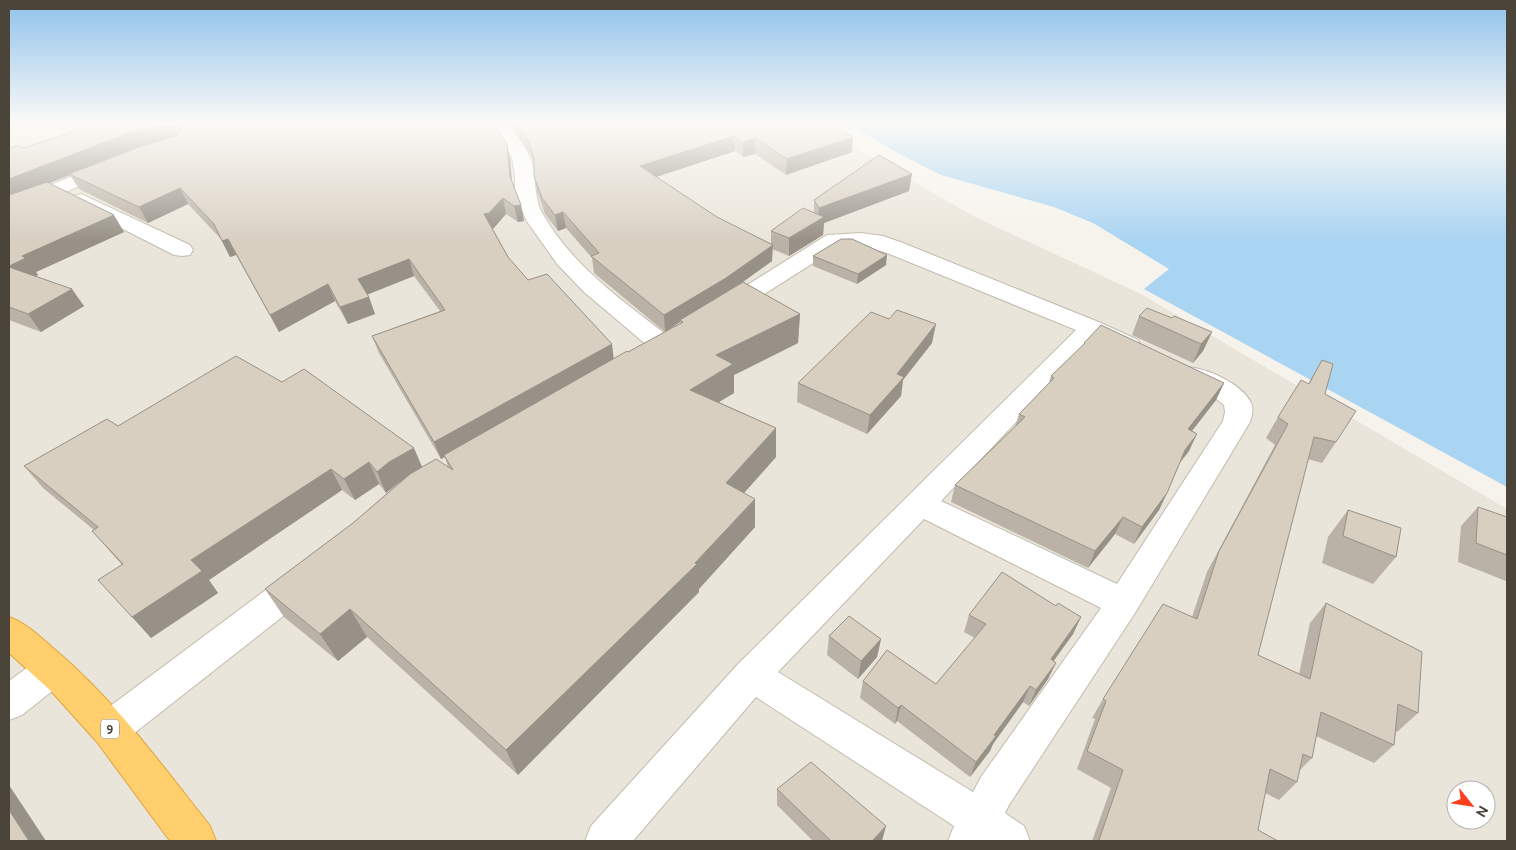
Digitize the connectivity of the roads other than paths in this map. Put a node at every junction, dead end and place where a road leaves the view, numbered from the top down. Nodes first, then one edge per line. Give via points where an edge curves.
1 (125, 162) edge
2 (522, 162) edge
3 (58, 189) junction
4 (9, 208) edge
5 (182, 250) dead end
6 (707, 320) edge
7 (1092, 328) junction
8 (639, 360) edge
9 (920, 504) junction
10 (324, 565) edge
11 (1123, 603) junction
12 (9, 632) edge
13 (52, 670) junction
14 (752, 675) junction
15 (9, 703) edge
16 (110, 729) junction
17 (986, 834) edge
18 (195, 841) edge
19 (606, 841) edge

1 - 3 street
2 - 8 street via 525,192 533,216 565,259 592,287 673,340
3 - 4 street
3 - 5 street
6 - 7 street via 835,240 845,238 874,241 895,248
7 - 9 street
7 - 11 street via 1222,389 1236,400 1240,409 1236,422
9 - 11 street
9 - 14 street
10 - 16 street
11 - 17 street via 995,791
12 - 13 highway, 9
13 - 15 street
13 - 16 highway, 9
14 - 17 street
14 - 19 street
16 - 18 highway, 9

